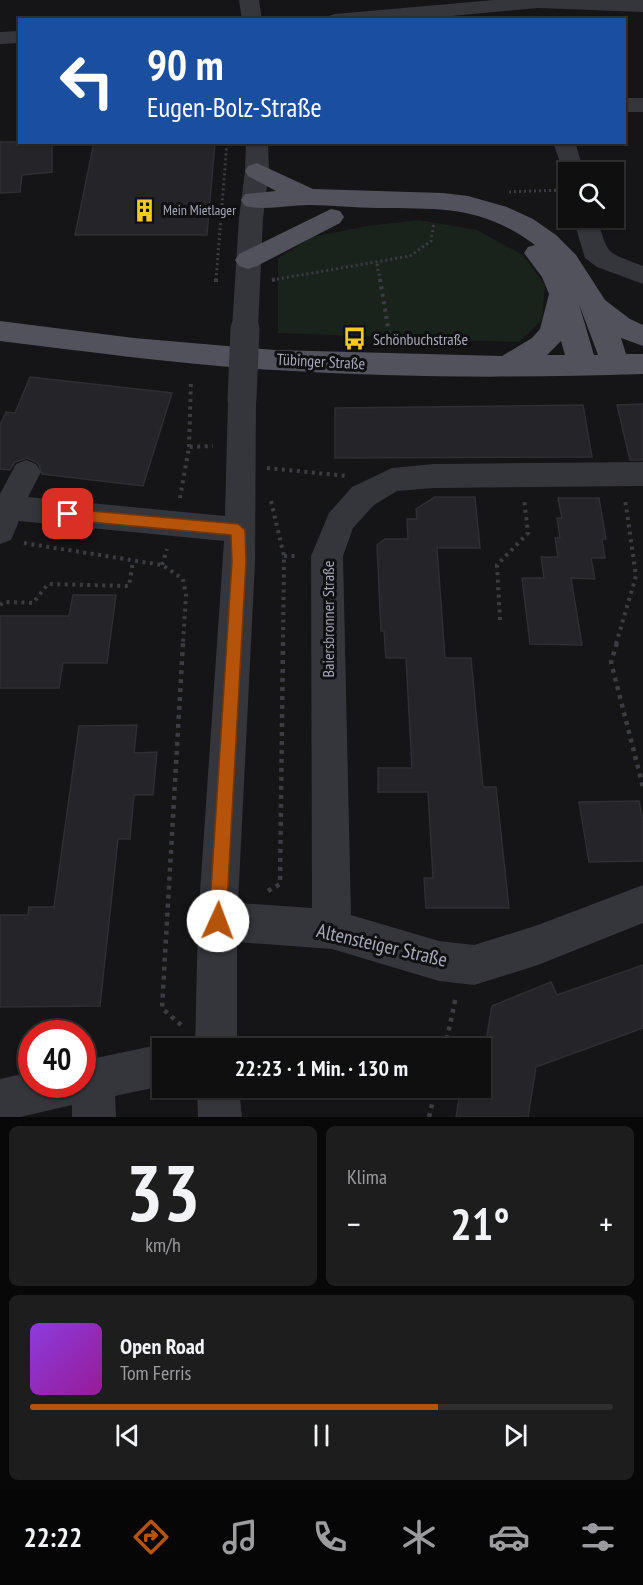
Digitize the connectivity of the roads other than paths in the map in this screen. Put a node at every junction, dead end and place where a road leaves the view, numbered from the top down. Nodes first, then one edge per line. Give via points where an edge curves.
1 (249, 0) edge
2 (533, 6) edge
3 (643, 6) edge
4 (252, 18) edge
5 (363, 18) edge
6 (18, 37) edge
7 (0, 38) edge
8 (626, 105) edge
9 (643, 105) edge
10 (257, 144) edge
11 (565, 144) edge
12 (570, 162) edge
13 (257, 171) junction
14 (309, 197) junction
15 (253, 209) junction
16 (331, 217) junction
17 (588, 228) edge
18 (248, 272) junction
19 (643, 275) edge
20 (562, 295) junction
21 (596, 307) junction
22 (0, 331) edge
23 (643, 336) edge
24 (629, 365) edge
25 (507, 366) junction
26 (583, 366) junction
27 (26, 472) dead end
28 (632, 474) edge
29 (8, 522) edge
30 (238, 530) junction
31 (643, 904) edge
32 (218, 921) junction
33 (332, 929) junction
34 (201, 1038) edge
35 (152, 1068) edge
36 (96, 1088) edge
37 (19, 1098) edge
38 (219, 1098) edge
39 (0, 1100) edge
40 (220, 1117) edge

1 - 4 street
2 - 3 street
2 - 5 street
6 - 7 street
8 - 9 street
10 - 13 street
11 - 12 street
13 - 14 main road
13 - 15 street
14 - 15 main road
14 - 21 main road via 465,203 498,211 519,221 565,257
15 - 16 main road
15 - 18 street
16 - 18 main road
16 - 20 main road via 433,213 489,223 526,243 542,257
17 - 19 street via 594,252 606,261
18 - 30 street, bridge
20 - 25 main road via 554,332 542,345
20 - 26 main road
21 - 23 main road via 620,326
21 - 24 main road via 606,331
22 - 25 main road, Tübinger Straße via 163,351 391,364
24 - 26 main road, Tübinger Straße
25 - 26 main road, Tübinger Straße
27 - 29 street
28 - 33 street, Baiersbronner Straße via 392,480 363,496 340,522 327,556
29 - 30 street
30 - 32 street
31 - 33 street, Altensteiger Straße via 474,965 439,961
32 - 33 street, Altensteiger Straße
32 - 34 street
35 - 36 street
37 - 39 street
38 - 40 street

